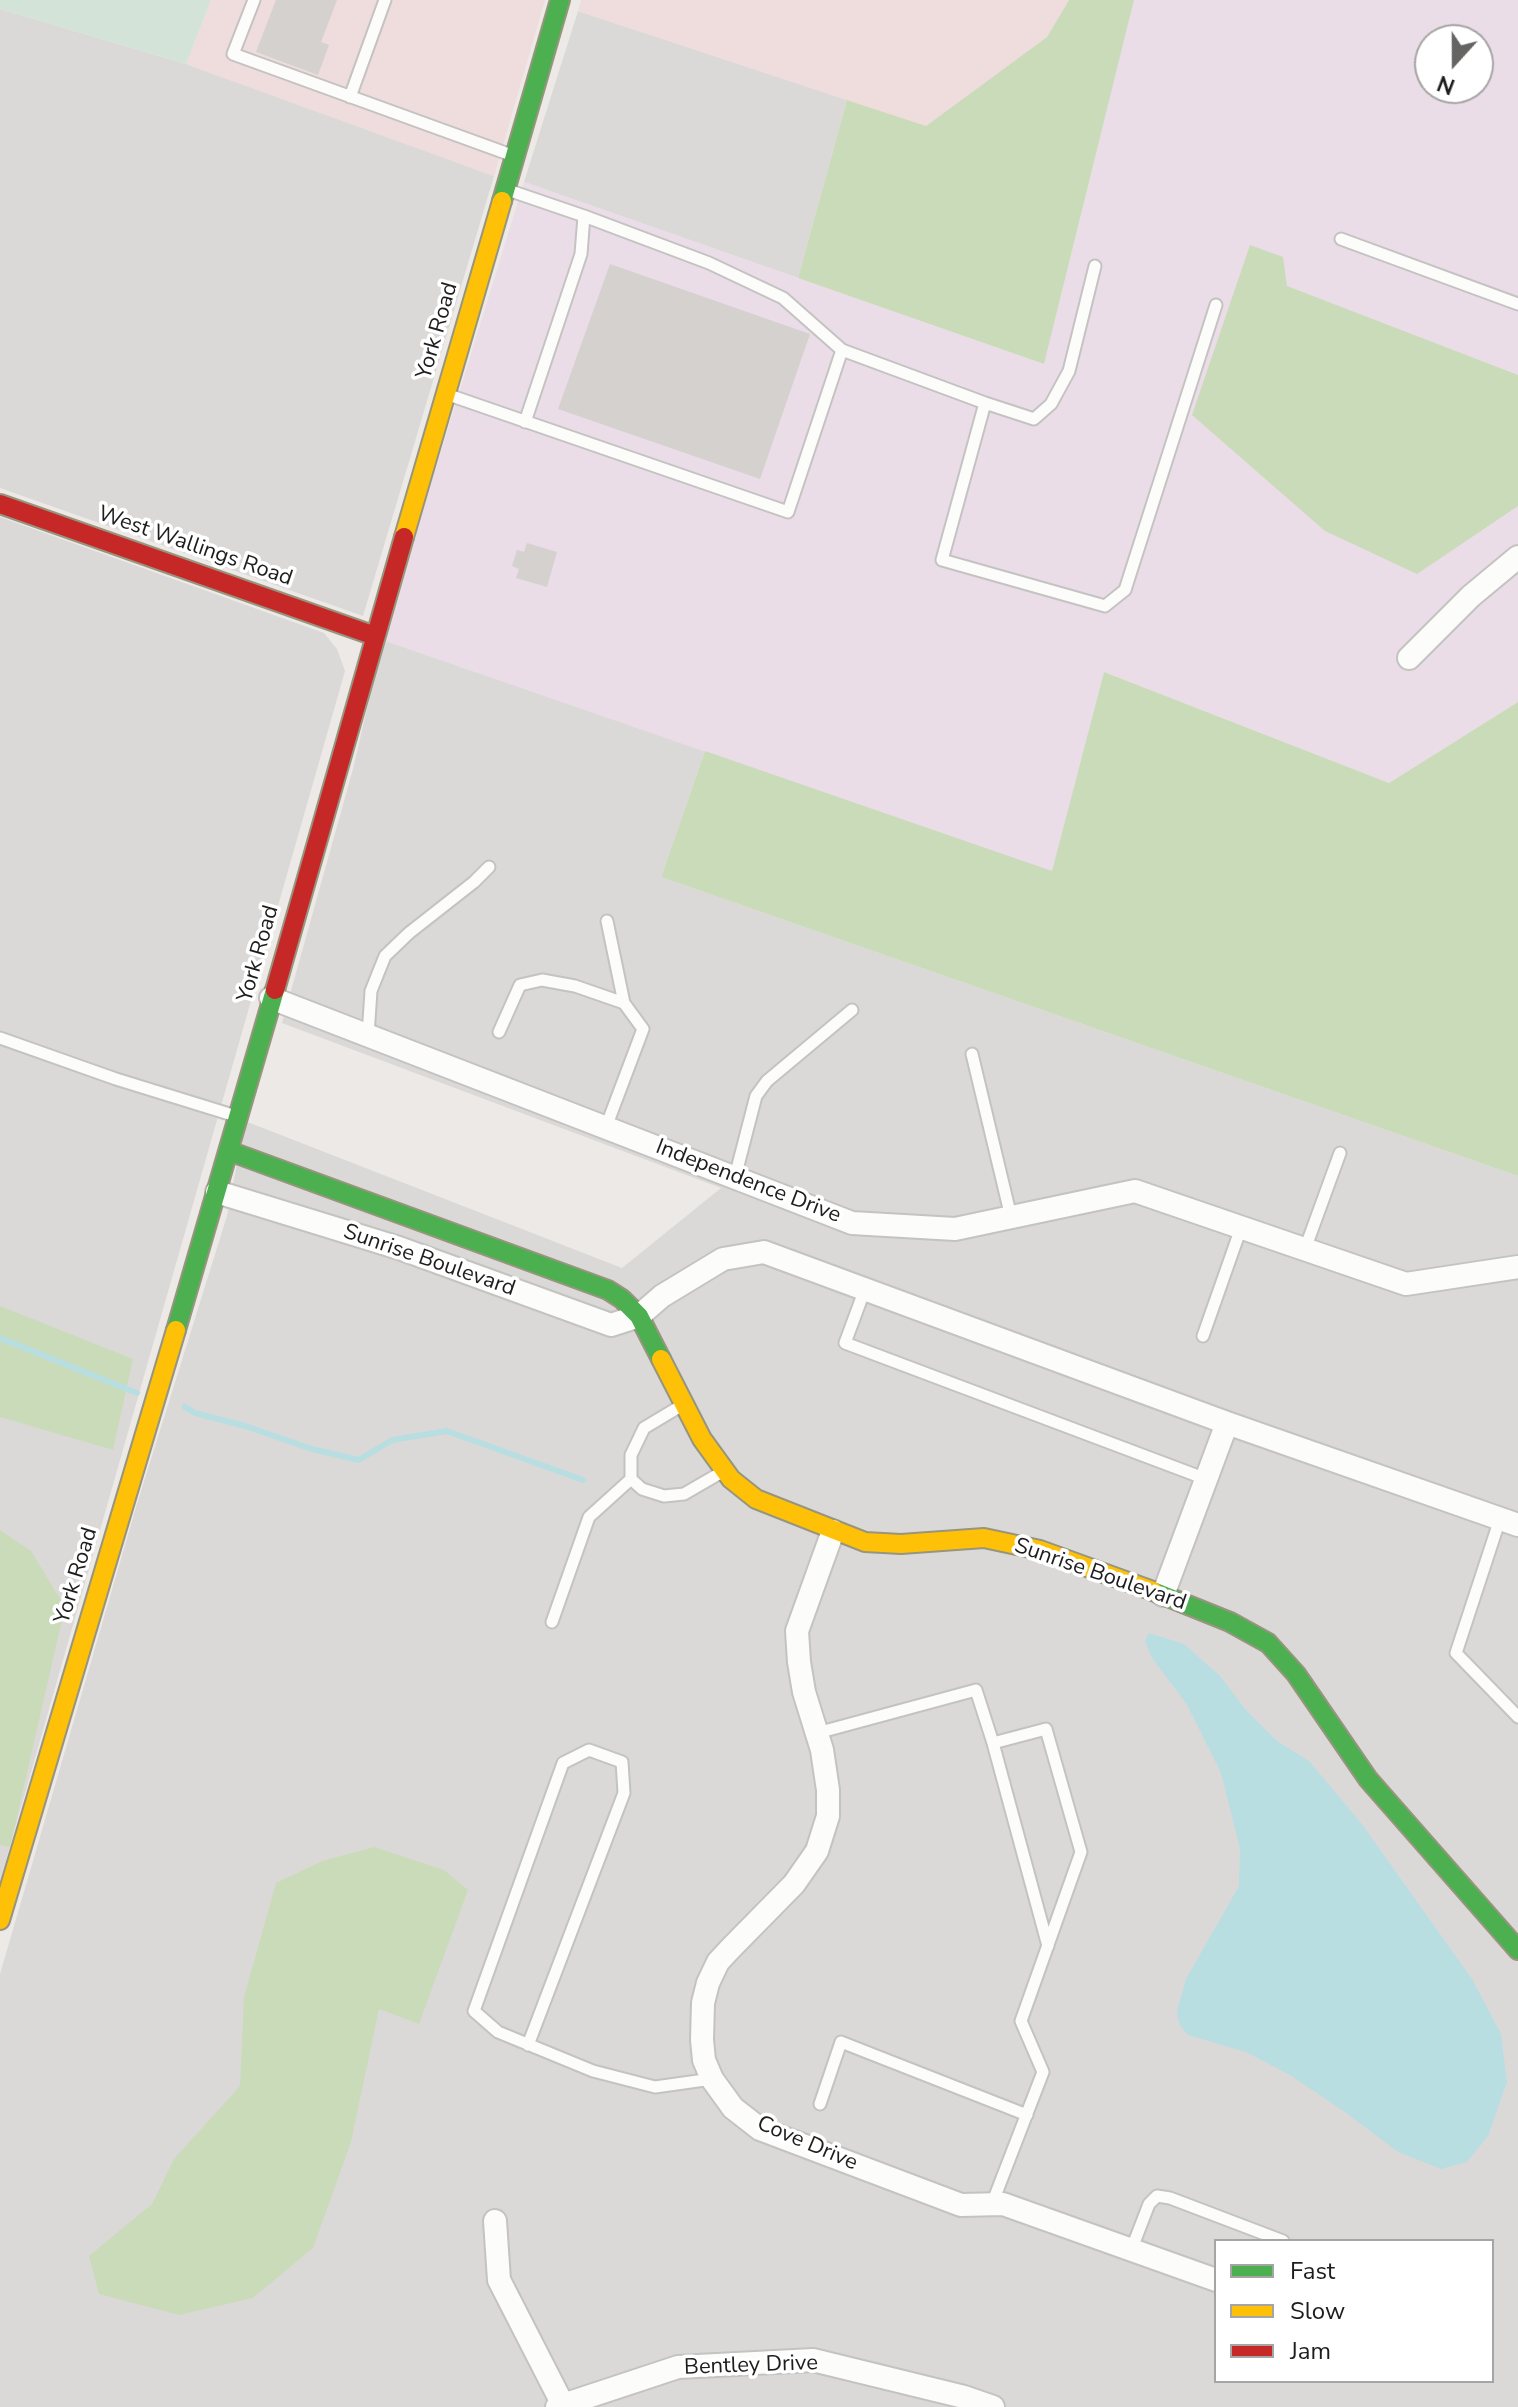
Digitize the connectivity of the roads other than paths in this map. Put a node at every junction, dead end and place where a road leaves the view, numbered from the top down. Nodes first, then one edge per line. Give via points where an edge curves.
1 (254, 0) edge
2 (385, 0) edge
3 (560, 0) edge
4 (350, 97) junction
5 (514, 156) junction
6 (505, 189) junction
7 (584, 216) junction
8 (1341, 239) dead end
9 (1095, 266) dead end
10 (1518, 304) edge
11 (1216, 305) dead end
12 (842, 350) junction
13 (445, 394) junction
14 (985, 403) junction
15 (525, 422) junction
16 (0, 504) edge
17 (1518, 557) edge
18 (375, 636) junction
19 (1409, 658) dead end
20 (489, 867) dead end
21 (607, 921) dead end
22 (271, 998) junction
23 (624, 1003) junction
24 (852, 1010) dead end
25 (499, 1032) dead end
26 (368, 1035) junction
27 (0, 1038) edge
28 (972, 1054) dead end
29 (239, 1117) junction
30 (606, 1127) junction
31 (229, 1151) junction
32 (1340, 1153) dead end
33 (735, 1177) junction
34 (217, 1192) junction
35 (1011, 1217) junction
36 (1241, 1228) junction
37 (1305, 1249) junction
38 (1518, 1267) edge
39 (865, 1289) junction
40 (639, 1316) junction
41 (1203, 1336) dead end
42 (684, 1404) junction
43 (1227, 1423) junction
44 (725, 1470) junction
45 (631, 1479) junction
46 (1206, 1479) junction
47 (1509, 1522) edge
48 (833, 1531) junction
49 (1163, 1595) junction
50 (552, 1622) dead end
51 (1496, 1694) junction
52 (1518, 1702) edge
53 (1518, 1717) edge
54 (817, 1733) junction
55 (993, 1743) junction
56 (6, 1878) edge
57 (1, 1914) edge
58 (1048, 1946) junction
59 (1518, 1950) edge
60 (528, 2045) junction
61 (712, 2079) junction
62 (820, 2104) dead end
63 (1027, 2115) junction
64 (992, 2204) junction
65 (495, 2221) dead end
66 (1278, 2239) edge
67 (1132, 2248) junction
68 (1214, 2279) edge
69 (560, 2405) edge
70 (993, 2407) edge

1 - 4 lane via 233,54
2 - 4 lane
3 - 5 street, York Road
4 - 5 lane
5 - 6 street, York Road
6 - 7 lane
6 - 13 street, York Road
7 - 12 lane via 709,263 783,298
7 - 15 lane via 581,254
8 - 10 lane
9 - 14 lane via 1069,371 1051,404 1034,419
11 - 14 lane via 1125,590 1105,606 942,560
12 - 14 lane
12 - 15 lane via 788,512
13 - 15 lane
13 - 18 street, York Road
16 - 18 street, West Wallings Road
17 - 19 street
18 - 22 street, York Road
20 - 26 lane via 385,956 371,991
21 - 23 lane
22 - 26 street, Independence Drive
22 - 29 street, York Road
23 - 25 lane via 542,980 520,985
23 - 30 lane via 643,1029
24 - 33 lane via 756,1096
26 - 30 street, Independence Drive
27 - 29 lane
28 - 35 lane
29 - 31 street, York Road
30 - 33 street, Independence Drive
31 - 34 street, York Road
31 - 40 street, Sunrise Boulevard via 608,1290
32 - 37 lane
33 - 35 street, Independence Drive via 852,1223 955,1229
34 - 40 street, Sunrise Boulevard via 399,1248 611,1325
34 - 56 street, York Road
35 - 36 street, Independence Drive via 1135,1191
36 - 37 street, Independence Drive
36 - 41 lane
37 - 38 street, Independence Drive via 1406,1284
39 - 40 street via 764,1252 723,1259
39 - 43 street
39 - 46 lane via 845,1343
40 - 42 street, Sunrise Boulevard
42 - 44 street, Sunrise Boulevard
42 - 45 lane via 644,1428 631,1455
43 - 46 street
43 - 47 street
44 - 45 lane via 684,1494 664,1496
44 - 48 street, Sunrise Boulevard via 756,1499
45 - 50 lane via 589,1517
46 - 49 street
47 - 51 lane via 1456,1653
48 - 49 street, Sunrise Boulevard via 865,1542 984,1538 1040,1550
48 - 54 street, Cove Drive via 797,1631 804,1692
49 - 59 street, Sunrise Boulevard via 1268,1643 1296,1674 1368,1779
51 - 52 lane
51 - 53 lane
54 - 55 lane via 976,1690
54 - 61 street, Cove Drive via 828,1816 817,1851 794,1884 725,1954 708,1983 702,2040
55 - 58 lane
55 - 58 lane via 1046,1729 1081,1852
56 - 57 street, York Road
58 - 63 lane via 1021,2021 1043,2072
60 - 60 lane via 498,2032 474,2011 563,1763 589,1750 622,1762 624,1793
60 - 61 lane via 593,2071 655,2087
61 - 64 street, Cove Drive via 733,2108 760,2129 961,2205
62 - 63 lane via 841,2042
63 - 64 lane
64 - 67 street, Cove Drive
65 - 69 street via 499,2280
66 - 67 lane via 1157,2196
67 - 68 street, Cove Drive
69 - 70 street, Bentley Drive via 678,2367 813,2360

